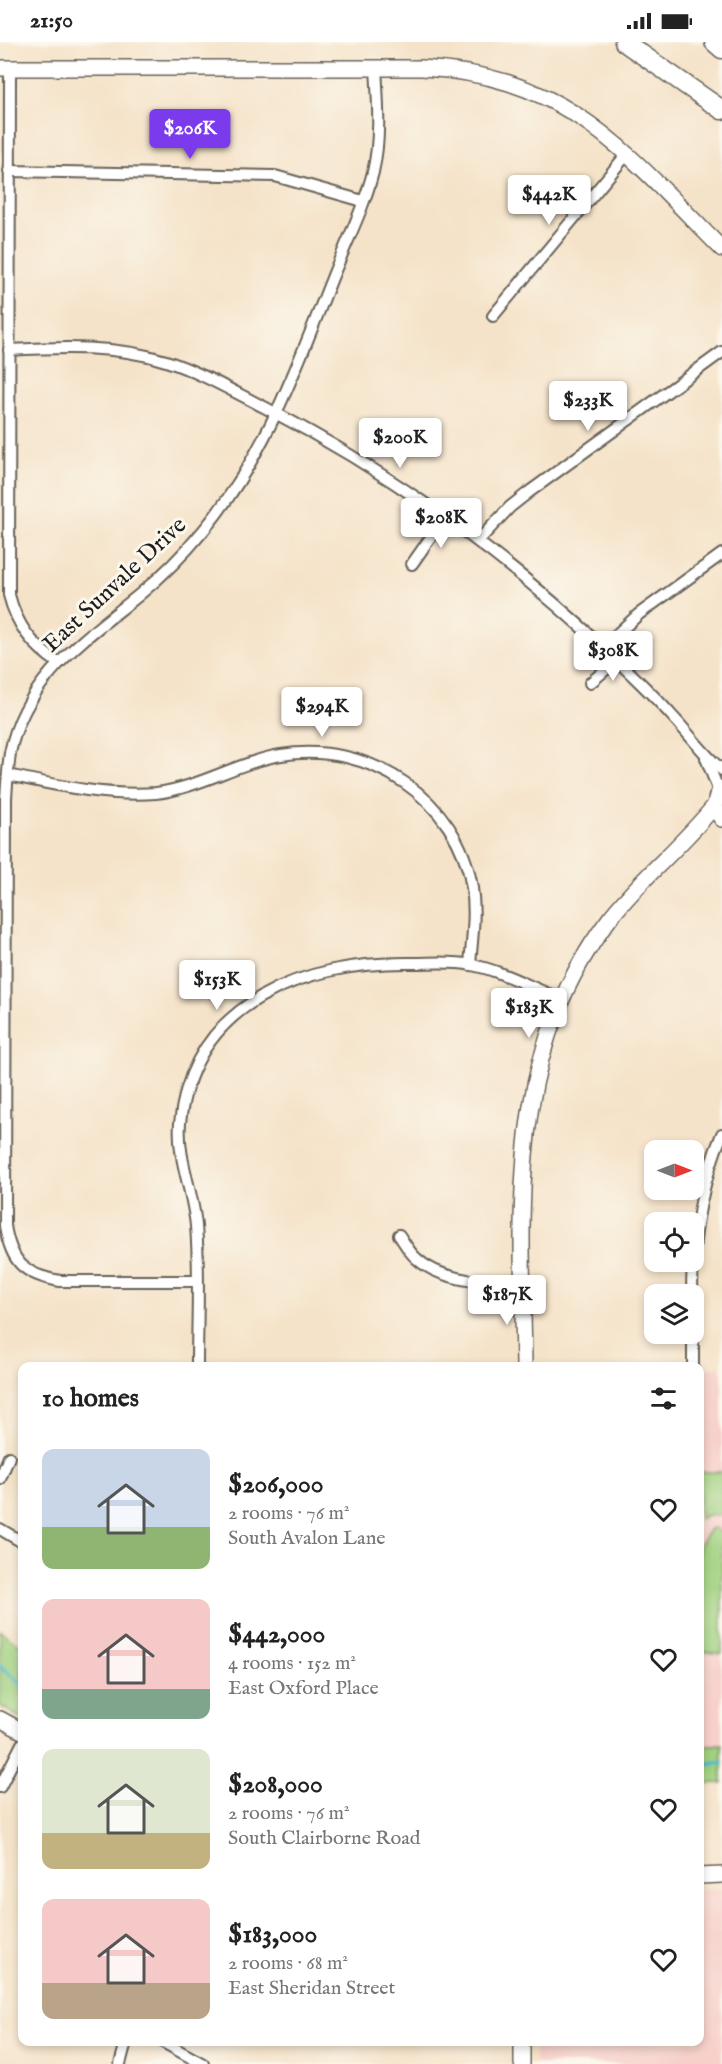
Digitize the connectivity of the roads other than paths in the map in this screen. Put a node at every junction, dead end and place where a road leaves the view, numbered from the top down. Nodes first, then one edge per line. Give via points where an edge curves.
1 (624, 42) edge
2 (714, 42) edge
3 (722, 49) edge
4 (5, 68) edge
5 (376, 68) junction
6 (722, 110) edge
7 (627, 154) junction
8 (9, 171) junction
9 (363, 201) junction
10 (722, 249) edge
11 (494, 316) dead end
12 (9, 350) junction
13 (722, 352) edge
14 (276, 414) junction
15 (445, 517) junction
16 (479, 540) junction
17 (722, 554) edge
18 (412, 564) dead end
19 (603, 647) junction
20 (617, 660) junction
21 (58, 663) junction
22 (590, 683) dead end
23 (706, 758) junction
24 (722, 770) edge
25 (8, 775) junction
26 (719, 801) edge
27 (722, 825) edge
28 (692, 834) junction
29 (470, 965) junction
30 (561, 999) junction
31 (722, 1134) edge
32 (399, 1235) dead end
33 (197, 1281) junction
34 (692, 1284) edge
35 (523, 1285) junction
36 (693, 1344) edge
37 (197, 1362) edge
38 (524, 1362) edge
39 (693, 1362) edge
40 (9, 1457) dead end
41 (0, 1479) edge
42 (0, 1528) edge
43 (18, 1539) edge
44 (0, 1719) edge
45 (18, 1729) edge
46 (18, 1752) edge
47 (0, 1787) edge
48 (722, 1875) edge
49 (704, 1876) edge
50 (125, 2046) edge
51 (170, 2046) edge
52 (522, 2046) edge
53 (120, 2064) edge
54 (203, 2064) edge
55 (522, 2064) edge

1 - 6 highway
2 - 3 highway
4 - 5 main road
4 - 8 street
5 - 7 main road via 460,70 497,77 563,104
5 - 9 street, East Sunvale Drive via 377,146
7 - 10 main road
7 - 11 street
8 - 9 street via 263,175 297,180
8 - 12 street
9 - 14 street, East Sunvale Drive
12 - 14 street via 102,349 145,356 194,372
12 - 21 street via 9,595 22,631
13 - 16 street via 529,492
14 - 15 street via 364,463
14 - 21 street, East Sunvale Drive via 253,459 204,530 141,594
15 - 16 street
15 - 18 street
16 - 19 street
17 - 19 street via 639,614
19 - 20 street
20 - 22 street
20 - 23 street via 674,718
21 - 25 street, East Sunvale Drive via 24,715 11,752
23 - 24 street
23 - 26 street
25 - 29 street via 134,794 186,786 281,755 328,753 379,766 421,795 454,838 465,861 472,887 474,927
25 - 33 street, East Sunvale Drive via 5,1226 9,1248 28,1271 60,1281
26 - 28 main road
27 - 28 main road
28 - 30 main road via 637,886 610,918
29 - 30 street
29 - 33 street via 382,964 310,975 258,997 214,1036 190,1081 180,1124 180,1144 196,1227
30 - 35 main road via 538,1068 526,1128
31 - 34 street via 700,1208
32 - 35 street via 415,1257 440,1272 467,1280
33 - 37 street
35 - 38 main road
36 - 39 street
40 - 41 street
42 - 43 street
44 - 45 main road
46 - 47 street
48 - 49 main road
50 - 53 street
51 - 54 street
52 - 55 main road

